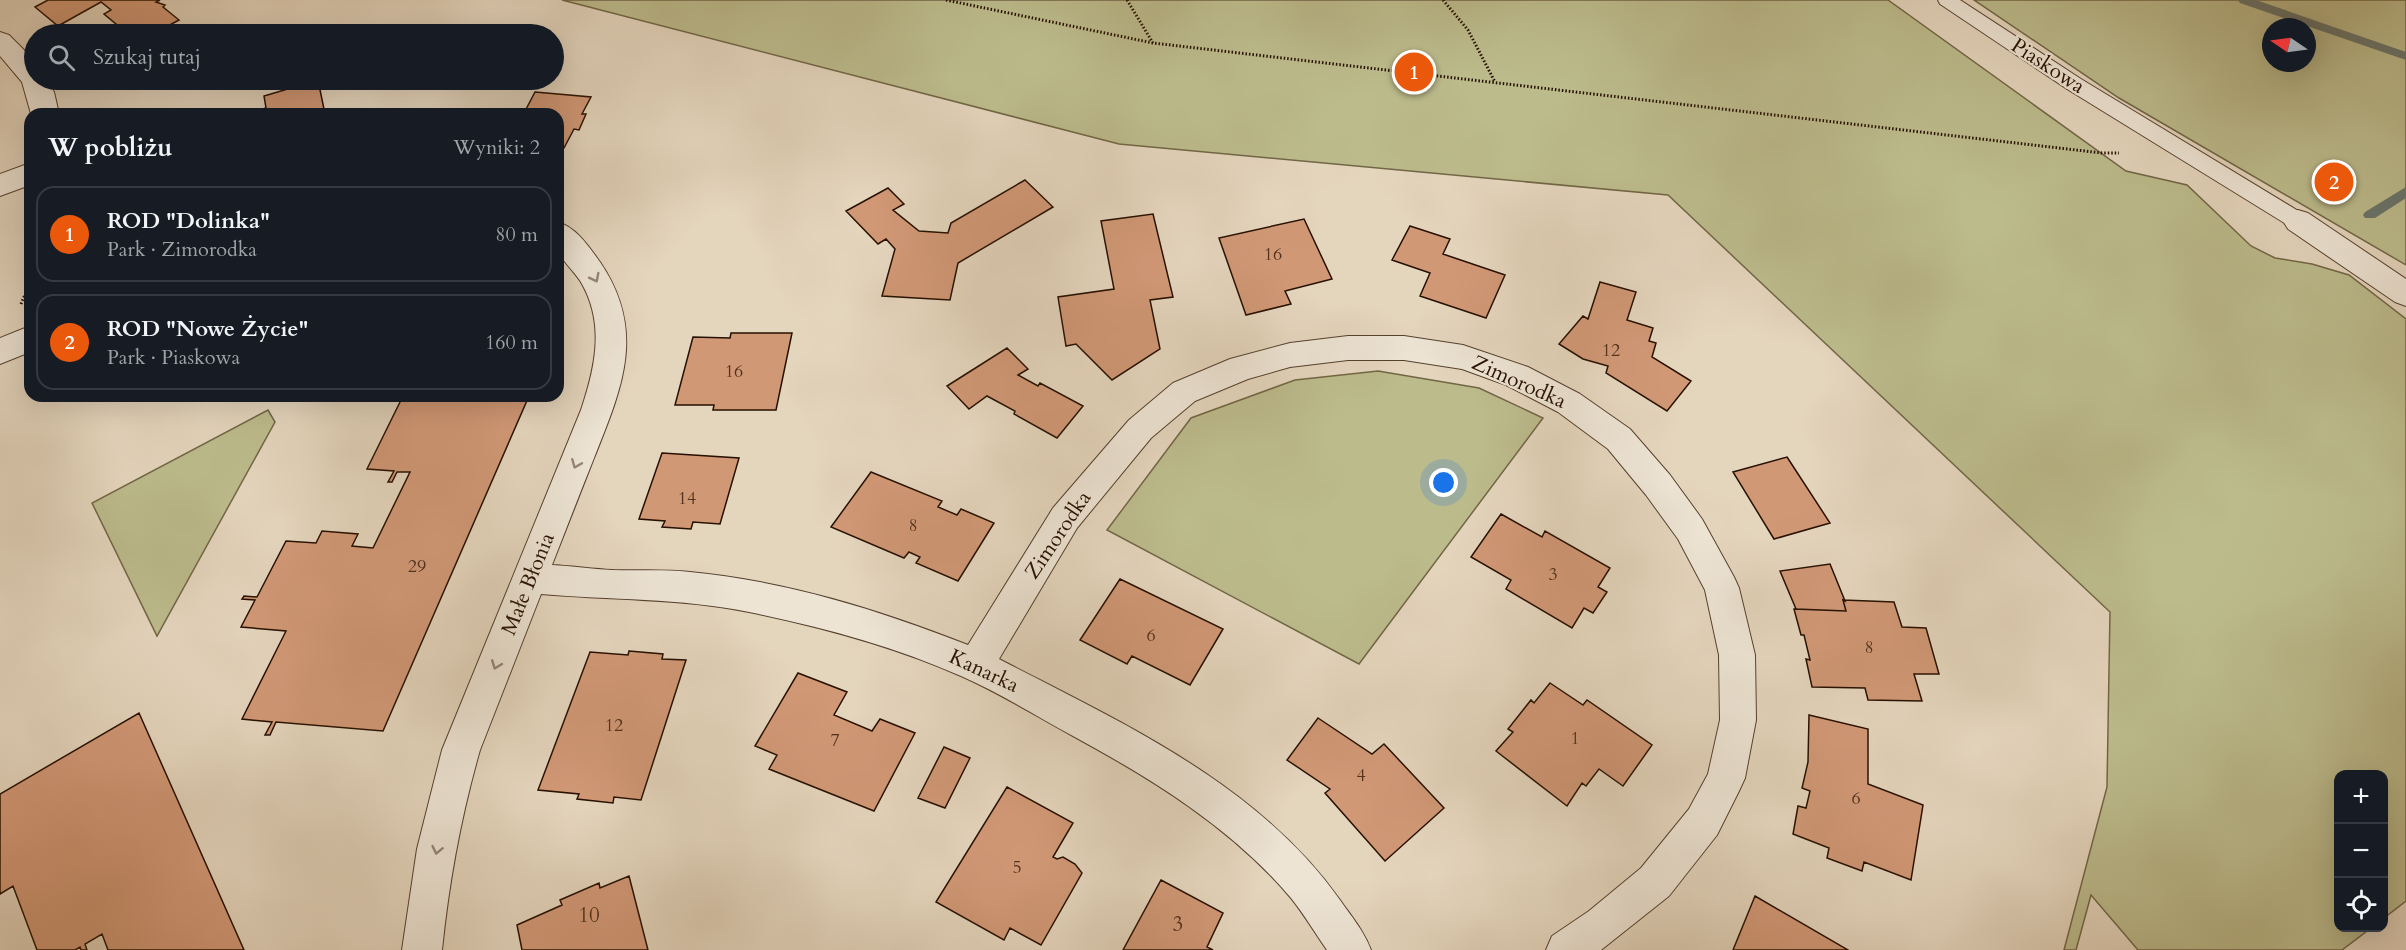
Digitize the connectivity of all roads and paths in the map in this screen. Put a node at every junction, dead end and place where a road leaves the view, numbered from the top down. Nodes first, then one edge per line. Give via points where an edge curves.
1 (946, 0) edge
2 (1127, 0) edge
3 (1443, 0) edge
4 (1947, 0) edge
5 (0, 41) edge
6 (1152, 43) junction
7 (24, 65) edge
8 (1495, 83) junction
9 (37, 90) edge
10 (44, 108) edge
11 (2151, 130) junction
12 (24, 176) edge
13 (0, 186) edge
14 (2298, 221) joint
15 (564, 239) edge
16 (2406, 294) edge
17 (24, 341) edge
18 (0, 352) edge
19 (529, 578) junction
20 (976, 665) junction
21 (422, 950) edge
22 (1351, 950) edge
23 (1566, 950) edge

1 - 6 path
2 - 6 path
3 - 8 path via 1468,30
4 - 11 lane, Piaskowa
5 - 7 street
6 - 8 path
8 - 11 path via 2102,153 2123,152
9 - 10 street
11 - 14 lane, Piaskowa
12 - 13 street
14 - 16 street
15 -> 19 street, Małe Błonia via 596,277 611,328 611,361 597,410
17 - 18 street
19 - 20 street, Kanarka via 689,587 747,596 895,633
19 -> 21 street, Małe Błonia via 449,788 428,892
20 - 22 street, Kanarka via 1154,760 1245,825 1305,884
20 - 23 street, Zimorodka via 1065,518 1140,429 1184,393 1241,368 1290,355 1348,348 1404,348 1463,357 1517,376 1569,403 1619,439 1658,485 1690,530 1722,588 1737,655 1738,720 1726,778 1703,822 1655,882

